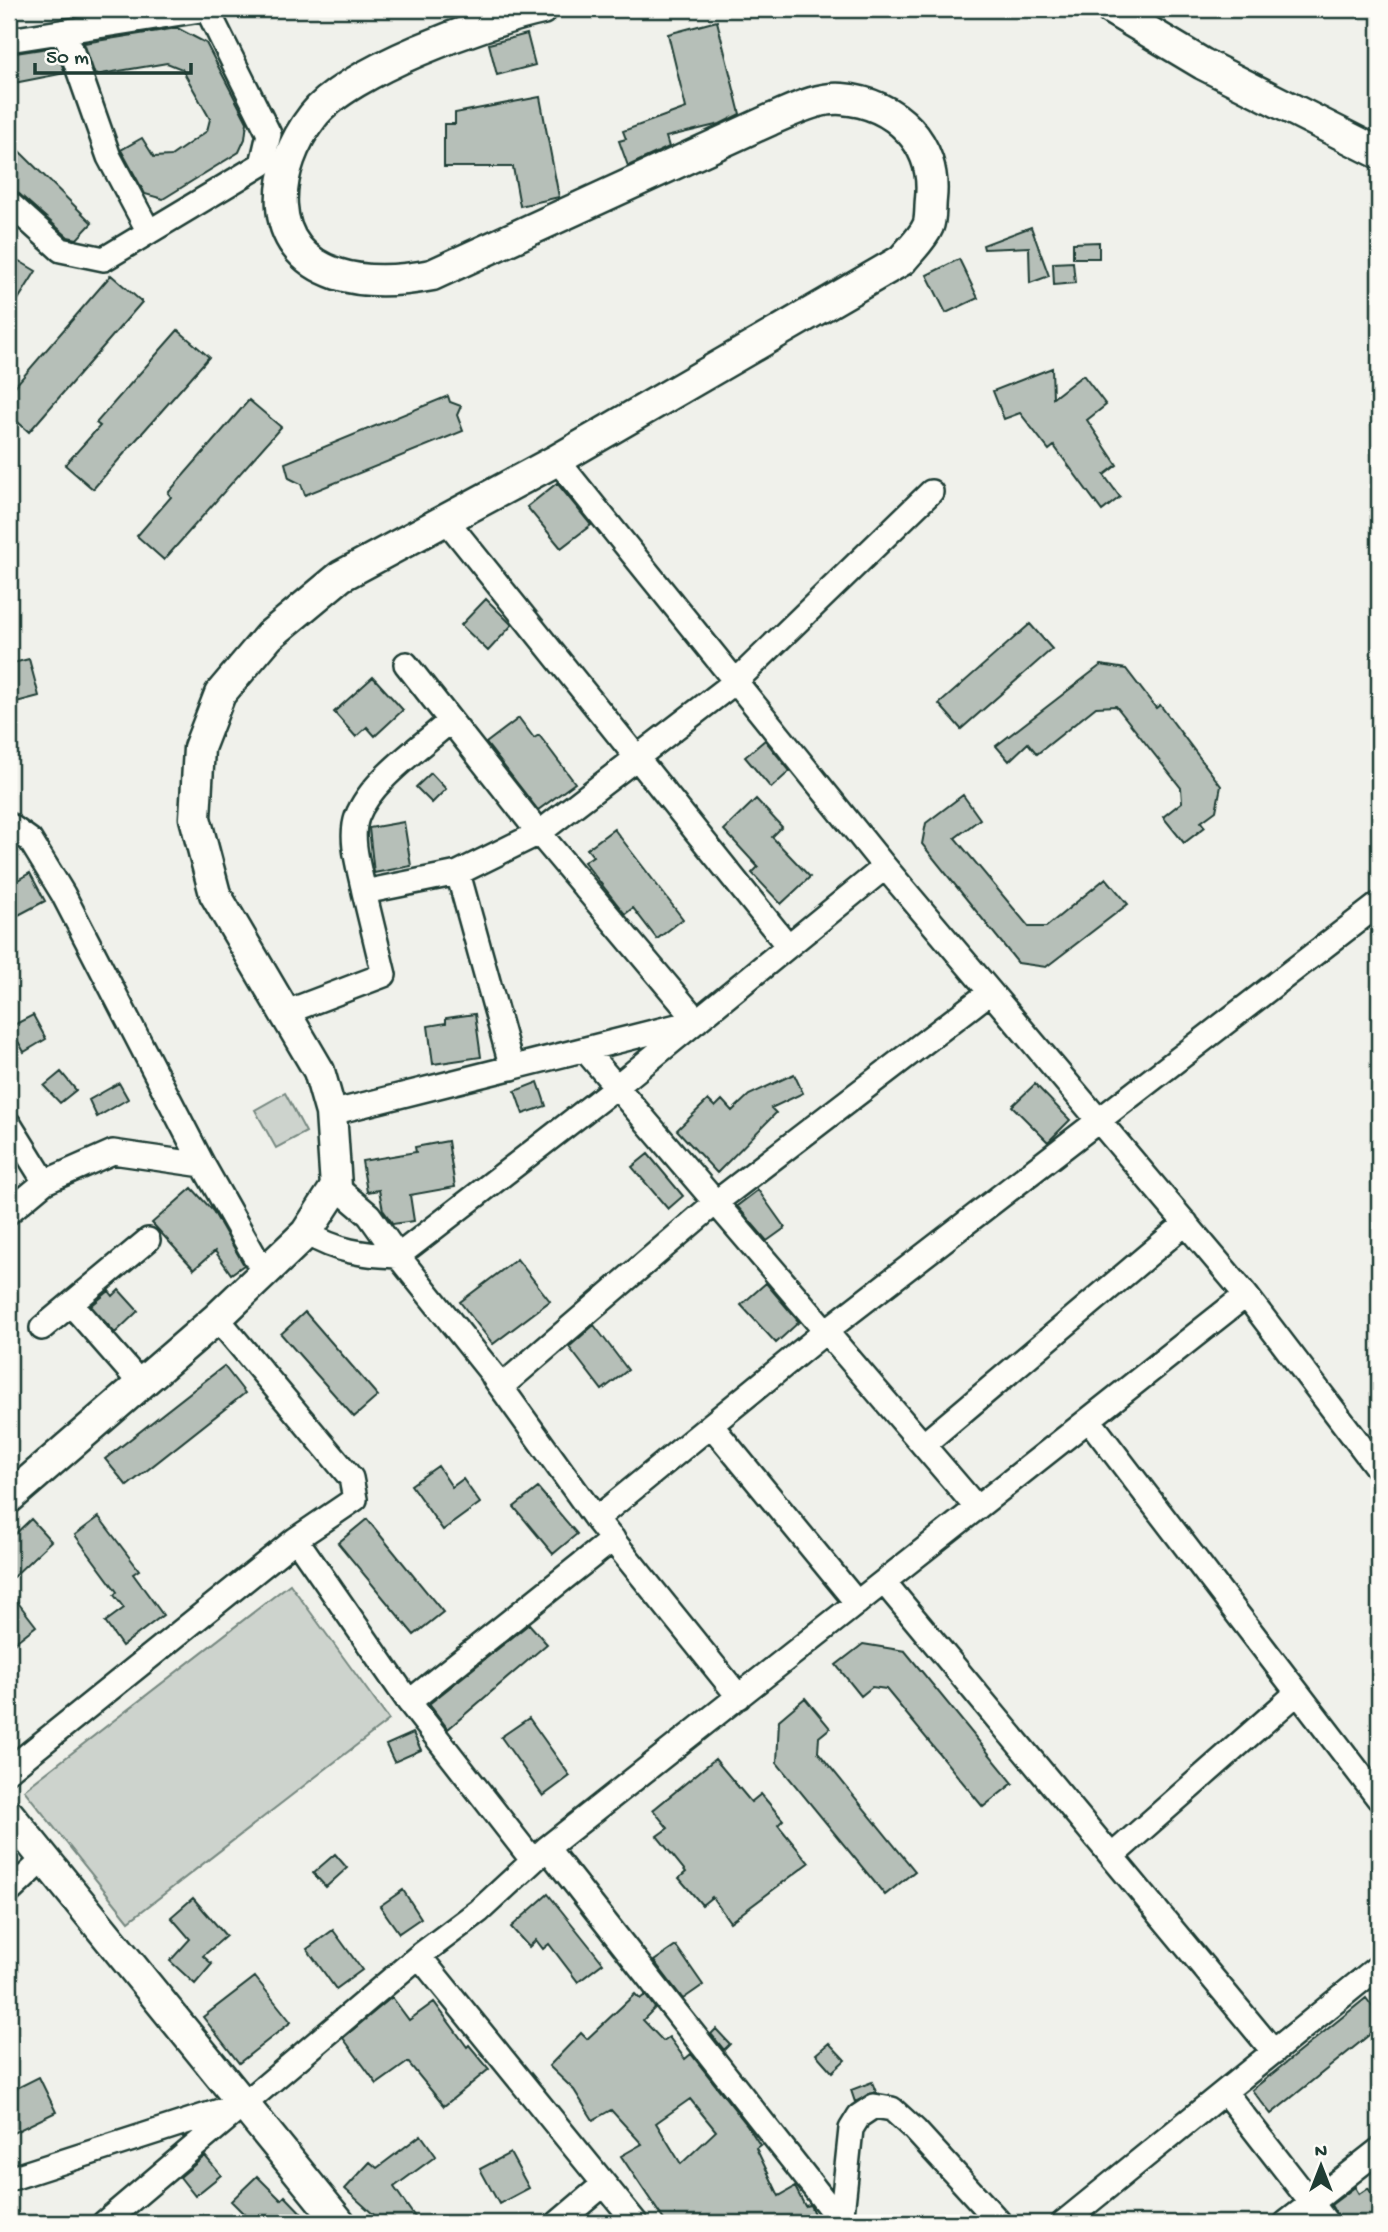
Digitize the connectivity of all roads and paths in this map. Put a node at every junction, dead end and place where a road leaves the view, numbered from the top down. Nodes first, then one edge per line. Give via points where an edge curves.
1 (207, 9) edge
2 (541, 9) edge
3 (1111, 9) edge
4 (65, 32) junction
5 (9, 40) edge
6 (1379, 153) edge
7 (9, 203) edge
8 (149, 232) junction
9 (557, 460) junction
10 (931, 492) dead end
11 (447, 521) junction
12 (406, 664) dead end
13 (735, 682) junction
14 (450, 721) junction
15 (638, 757) junction
16 (9, 825) edge
17 (540, 833) junction
18 (885, 867) junction
19 (458, 873) junction
20 (364, 892) junction
21 (1379, 904) edge
22 (788, 946) junction
23 (990, 992) junction
24 (284, 1013) junction
25 (697, 1021) junction
26 (585, 1050) junction
27 (512, 1068) junction
28 (616, 1087) junction
29 (331, 1113) junction
30 (1098, 1120) junction
31 (9, 1124) edge
32 (203, 1165) junction
33 (45, 1182) junction
34 (336, 1187) junction
35 (715, 1203) junction
36 (9, 1212) edge
37 (1186, 1223) junction
38 (306, 1233) junction
39 (148, 1240) dead end
40 (398, 1256) junction
41 (263, 1271) junction
42 (1246, 1295) junction
43 (71, 1304) junction
44 (217, 1318) junction
45 (42, 1328) dead end
46 (826, 1331) junction
47 (491, 1373) junction
48 (141, 1384) junction
49 (1089, 1420) junction
50 (711, 1425) junction
51 (923, 1445) junction
52 (1379, 1470) edge
53 (9, 1498) edge
54 (977, 1508) junction
55 (596, 1519) junction
56 (296, 1539) junction
57 (613, 1539) junction
58 (884, 1582) junction
59 (857, 1603) junction
60 (1297, 1693) junction
61 (739, 1697) junction
62 (409, 1702) junction
63 (9, 1770) edge
64 (1379, 1800) edge
65 (9, 1815) edge
66 (540, 1855) junction
67 (1112, 1856) junction
68 (44, 1859) junction
69 (9, 1892) edge
70 (419, 1956) junction
71 (1379, 1966) edge
72 (1274, 2052) junction
73 (1225, 2092) junction
74 (243, 2104) junction
75 (1379, 2150) edge
76 (9, 2179) edge
77 (604, 2184) junction
78 (1311, 2203) junction
79 (104, 2223) edge
80 (340, 2223) edge
81 (558, 2223) edge
82 (636, 2223) edge
83 (841, 2223) edge
84 (1000, 2223) edge
85 (1063, 2223) edge
86 (1286, 2223) edge
87 (1327, 2223) edge

1 - 4 street
1 - 8 street via 270,134 262,164
2 - 9 main road via 507,16 432,45 343,89 314,114 295,144 280,191 287,232 303,253 338,274 400,281 432,275 795,110 841,99 870,106 903,122 924,147 933,185 928,225 902,260
3 - 6 main road via 1203,64
4 - 5 street
4 - 8 street via 108,157
7 - 8 street via 61,250 93,257 104,259
9 - 11 main road
9 - 13 street
10 - 13 street
11 - 15 street
11 - 24 main road via 341,576 269,636 220,694 199,748 195,818 215,894
12 - 14 street
13 - 15 street
13 - 18 street
14 - 17 street
14 - 20 street via 379,781 356,819 356,852
15 - 17 street
15 - 22 street
16 - 32 street via 30,840 63,894
17 - 19 street
17 - 25 street
18 - 22 street
18 - 23 street
19 - 20 street
19 - 27 street
20 - 24 street via 384,975
21 - 30 street
22 - 25 street
23 - 30 street
23 - 35 street
24 - 29 main road via 319,1071
25 - 26 street
25 - 28 street
26 - 27 street
26 - 28 street
27 - 29 street
28 - 35 street
28 - 40 street
29 - 34 main road
30 - 37 street
30 - 46 street
31 - 33 street
32 - 33 street via 113,1152
32 - 41 street
33 - 36 street
34 - 38 main road
34 - 40 street via 369,1215
35 - 46 street
35 - 47 street via 502,1386
37 - 42 street
37 - 51 street
38 - 40 street via 329,1247 356,1255
38 - 41 main road
39 - 43 street
40 - 47 street
41 - 44 main road
42 - 49 street
42 - 52 street
43 - 45 street
43 - 48 street
44 - 48 main road
44 - 56 street via 351,1478 355,1499
46 - 50 street
46 - 51 street
47 - 55 street
48 - 53 main road
49 - 54 street
49 - 60 street
50 - 55 street
50 - 59 street
51 - 54 street
54 - 58 street
55 - 57 street
56 - 62 street
56 - 63 street
57 - 61 street
57 - 62 street
58 - 59 street
58 - 67 street
59 - 61 street
60 - 64 street
60 - 67 street
61 - 66 street
62 - 66 street
65 - 68 main road
66 - 70 street
66 - 83 street
67 - 72 street
68 - 69 street
68 - 74 main road
70 - 74 street
70 - 77 street
71 - 72 street
72 - 73 street
73 - 78 street
73 - 85 street
74 - 76 street
74 - 79 street
74 - 80 main road
75 - 78 street
77 - 81 street
77 - 82 street
78 - 86 street
78 - 87 street
83 - 84 street via 851,2129 859,2116 874,2106 892,2109 915,2130

